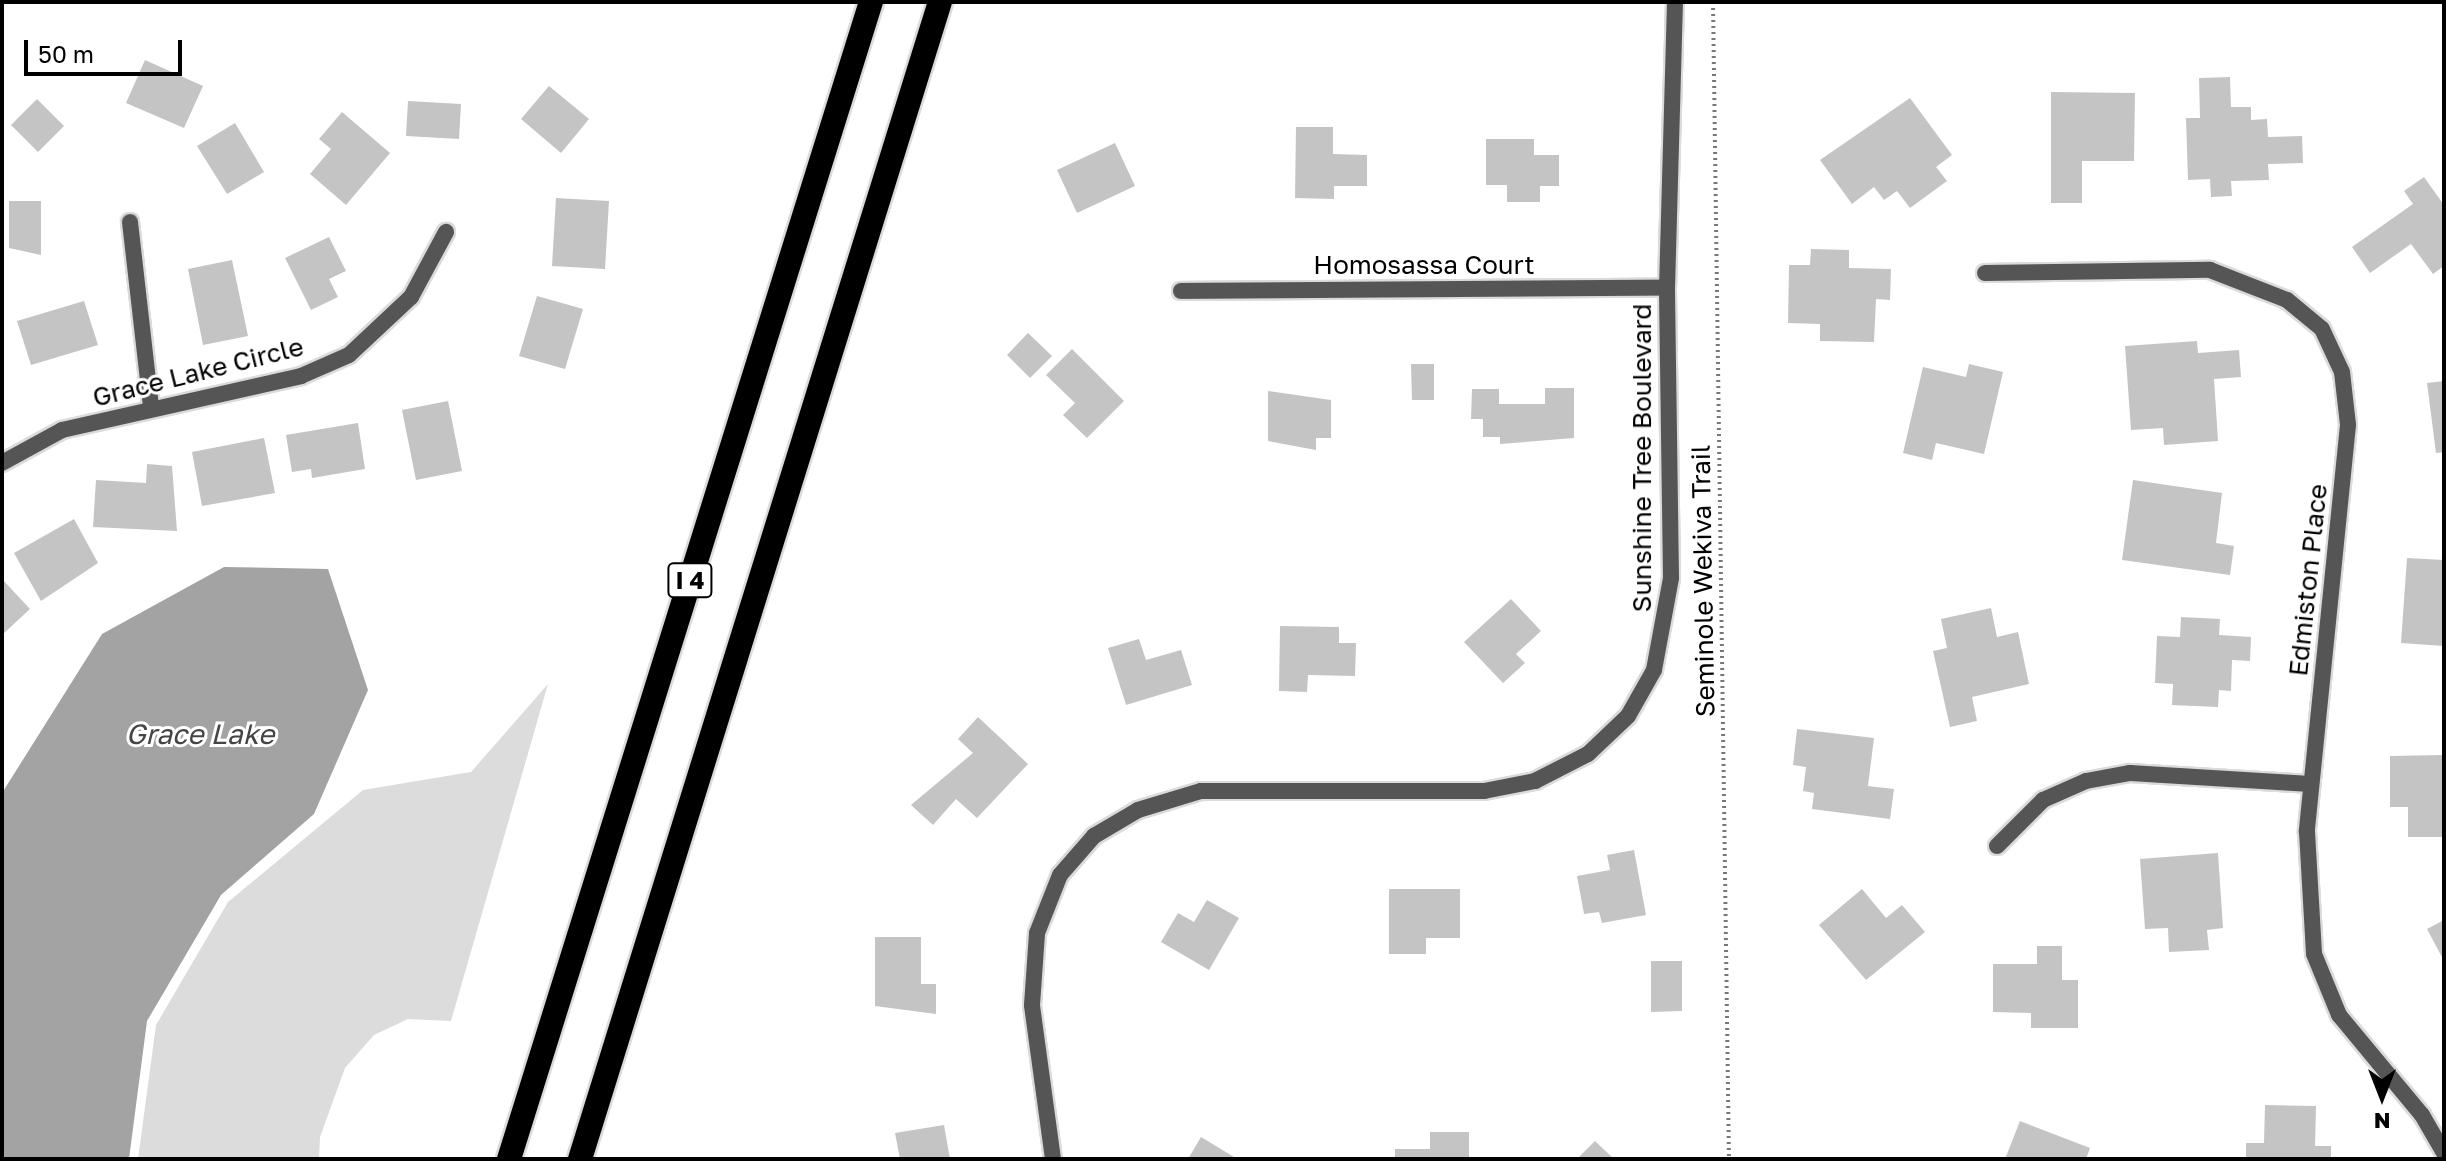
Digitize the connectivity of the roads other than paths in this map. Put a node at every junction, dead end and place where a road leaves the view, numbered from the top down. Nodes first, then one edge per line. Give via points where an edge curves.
1 (871, 2) edge
2 (940, 2) edge
3 (1675, 2) edge
4 (130, 222) dead end
5 (446, 232) dead end
6 (1985, 273) dead end
7 (1667, 288) junction
8 (1181, 291) dead end
9 (151, 407) junction
10 (2, 463) edge
11 (2311, 784) junction
12 (1997, 846) dead end
13 (2444, 1153) edge
14 (509, 1159) edge
15 (580, 1159) edge
16 (1053, 1159) edge

1 - 14 highway, I 4
2 - 15 highway, I 4
3 - 7 street, Sunshine Tree Boulevard
4 - 9 street
5 - 9 street, Grace Lake Circle via 411,297 349,355 301,376
6 - 11 street, Edmiston Place via 2210,270 2287,300 2322,329 2342,372 2348,425
7 - 8 street, Homosassa Court
7 - 16 street, Sunshine Tree Boulevard via 1671,578 1654,670 1628,716 1588,754 1535,781 1484,791 1201,791 1138,810 1094,836 1060,875 1037,933 1032,1005
9 - 10 street, Grace Lake Circle via 62,430
11 - 12 street via 2116,775 2043,800
11 - 13 street, Edmiston Place via 2314,954 2339,1015 2422,1115

